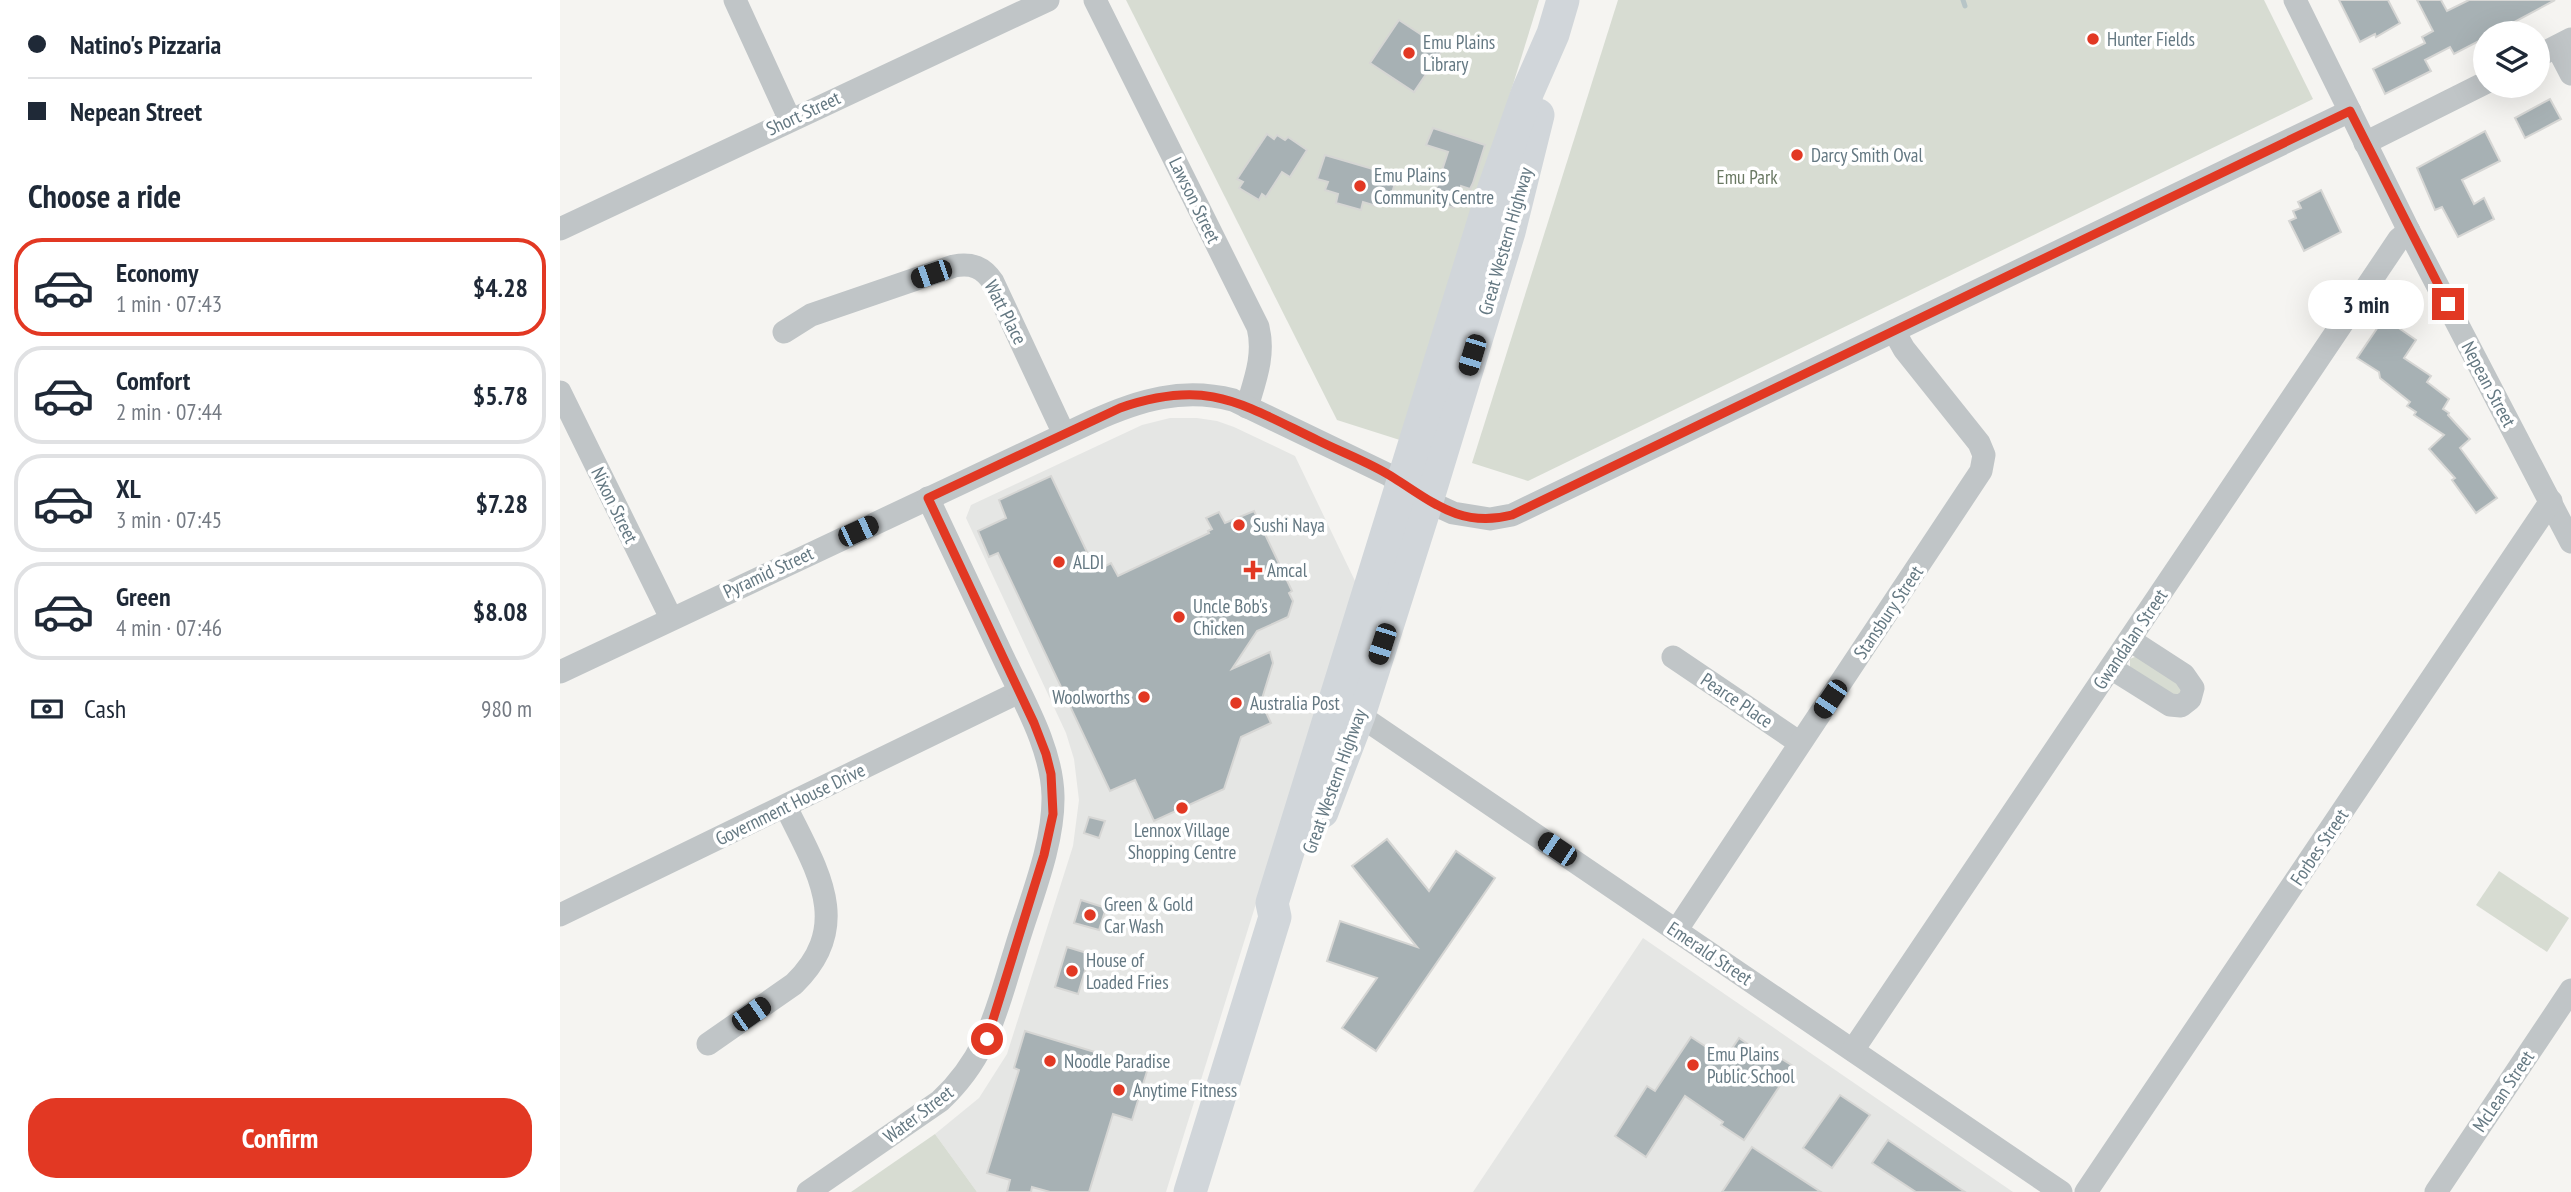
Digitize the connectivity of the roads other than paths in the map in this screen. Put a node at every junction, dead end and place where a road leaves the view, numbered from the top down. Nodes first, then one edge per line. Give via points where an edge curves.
1 (735, 0) edge
2 (1048, 0) edge
3 (1095, 0) edge
4 (1563, 0) edge
5 (2295, 0) edge
6 (2555, 47) edge
7 (2571, 74) edge
8 (2473, 89) edge
9 (2350, 111) junction
10 (790, 120) junction
11 (2365, 143) junction
12 (560, 229) edge
13 (2409, 231) junction
14 (1894, 331) junction
15 (783, 332) dead end
16 (560, 392) edge
17 (1247, 407) junction
18 (1064, 434) junction
19 (1415, 492) junction
20 (928, 498) junction
21 (2551, 501) junction
22 (2571, 542) edge
23 (670, 618) junction
24 (2130, 640) junction
25 (1673, 657) dead end
26 (2111, 668) junction
27 (560, 672) edge
28 (1019, 692) junction
29 (1359, 715) junction
30 (1800, 743) junction
31 (786, 807) junction
32 (560, 915) edge
33 (1275, 917) junction
34 (1676, 931) junction
35 (2571, 990) edge
36 (708, 1044) dead end
37 (1853, 1050) junction
38 (808, 1192) edge
39 (1190, 1192) edge
40 (2060, 1192) edge
41 (2087, 1192) edge
42 (2436, 1192) edge

1 - 10 street
2 - 10 street, Short Street
3 - 17 street, Lawson Street via 1258,327 1262,349
4 - 19 highway, Great Western Highway via 1523,183
5 - 9 street, Nepean Street
6 - 7 street
8 - 11 street
9 - 11 street, Nepean Street
9 - 14 street, Pyramid Street
10 - 12 street, Short Street
11 - 13 street, Nepean Street
13 - 21 street, Nepean Street
13 - 24 street, Gwandalan Street via 2399,239
14 - 19 street, Pyramid Street via 1512,515 1478,519 1453,513
14 - 30 street, Stansbury Street via 1903,349 1979,443 1984,463 1978,479
15 - 18 street, Watt Place via 811,315 954,266 973,265 993,282
16 - 23 street, Nixon Street
17 - 18 street, Pyramid Street via 1222,398 1178,394 1120,408
17 - 19 street, Pyramid Street
18 - 20 street, Pyramid Street
19 - 29 highway, Great Western Highway
19 - 33 highway, Great Western Highway via 1272,903
20 - 23 street, Pyramid Street
20 - 28 street, Water Street
21 - 22 street, Nepean Street
21 - 41 street, Forbes Street
23 - 27 street, Pyramid Street
24 - 26 street, Gwandalan Street
24 - 26 street via 2187,677 2193,688 2190,699 2181,706 2170,705
25 - 30 street, Pearce Place
26 - 37 street, Gwandalan Street
28 - 31 street, Government House Drive
28 - 38 street, Water Street via 1046,754 1053,814 987,1039 968,1071 940,1101
29 - 33 highway, Great Western Highway via 1287,909
29 - 34 street, Emerald Street
30 - 34 street, Stansbury Street
31 - 32 street, Government House Drive
31 - 36 street via 824,889 828,915 822,944 794,984
33 - 39 highway, Great Western Highway
34 - 37 street, Emerald Street
35 - 42 street, McLean Street
37 - 40 street, Emerald Street

